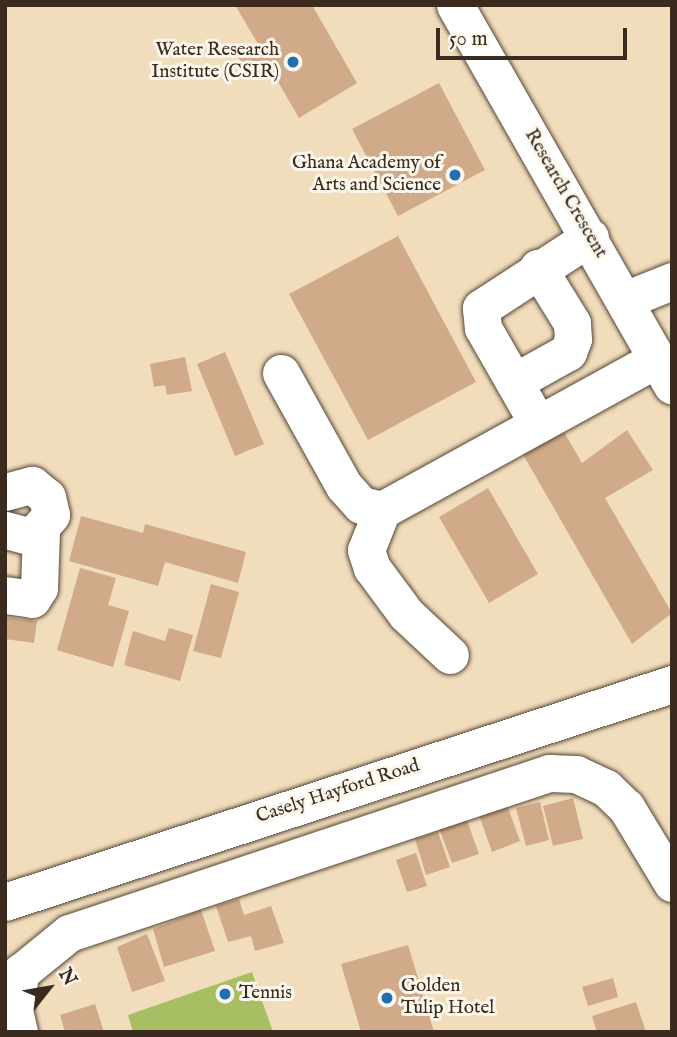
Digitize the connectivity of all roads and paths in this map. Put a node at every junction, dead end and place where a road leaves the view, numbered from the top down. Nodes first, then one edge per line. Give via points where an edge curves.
1 (455, 5) edge
2 (590, 237) junction
3 (538, 268) junction
4 (672, 281) edge
5 (625, 300) junction
6 (664, 372) edge
7 (281, 373) dead end
8 (514, 382) junction
9 (538, 424) junction
10 (5, 492) edge
11 (382, 510) junction
12 (5, 530) edge
13 (41, 532) junction
14 (5, 595) edge
15 (450, 655) dead end
16 (672, 684) edge
17 (672, 883) edge
18 (5, 902) edge
19 (19, 1032) edge

1 - 2 street, Research Crescent
2 - 3 street
2 - 5 street, Research Crescent
3 - 8 street via 481,308 483,328
3 - 8 street via 572,323 573,339 568,352
4 - 5 street
5 - 6 street, Research Crescent
6 - 9 street
7 - 11 street via 344,486 360,505
8 - 9 street
9 - 11 street
10 - 13 street via 24,484 41,490 51,515
11 - 15 street via 366,550 372,568 406,614
12 - 13 street via 22,538
13 - 14 street via 39,588 32,599
16 - 18 street, Casely Hayford Road
17 - 19 street via 626,807 606,788 576,774 549,773 69,933 21,972 14,1010

